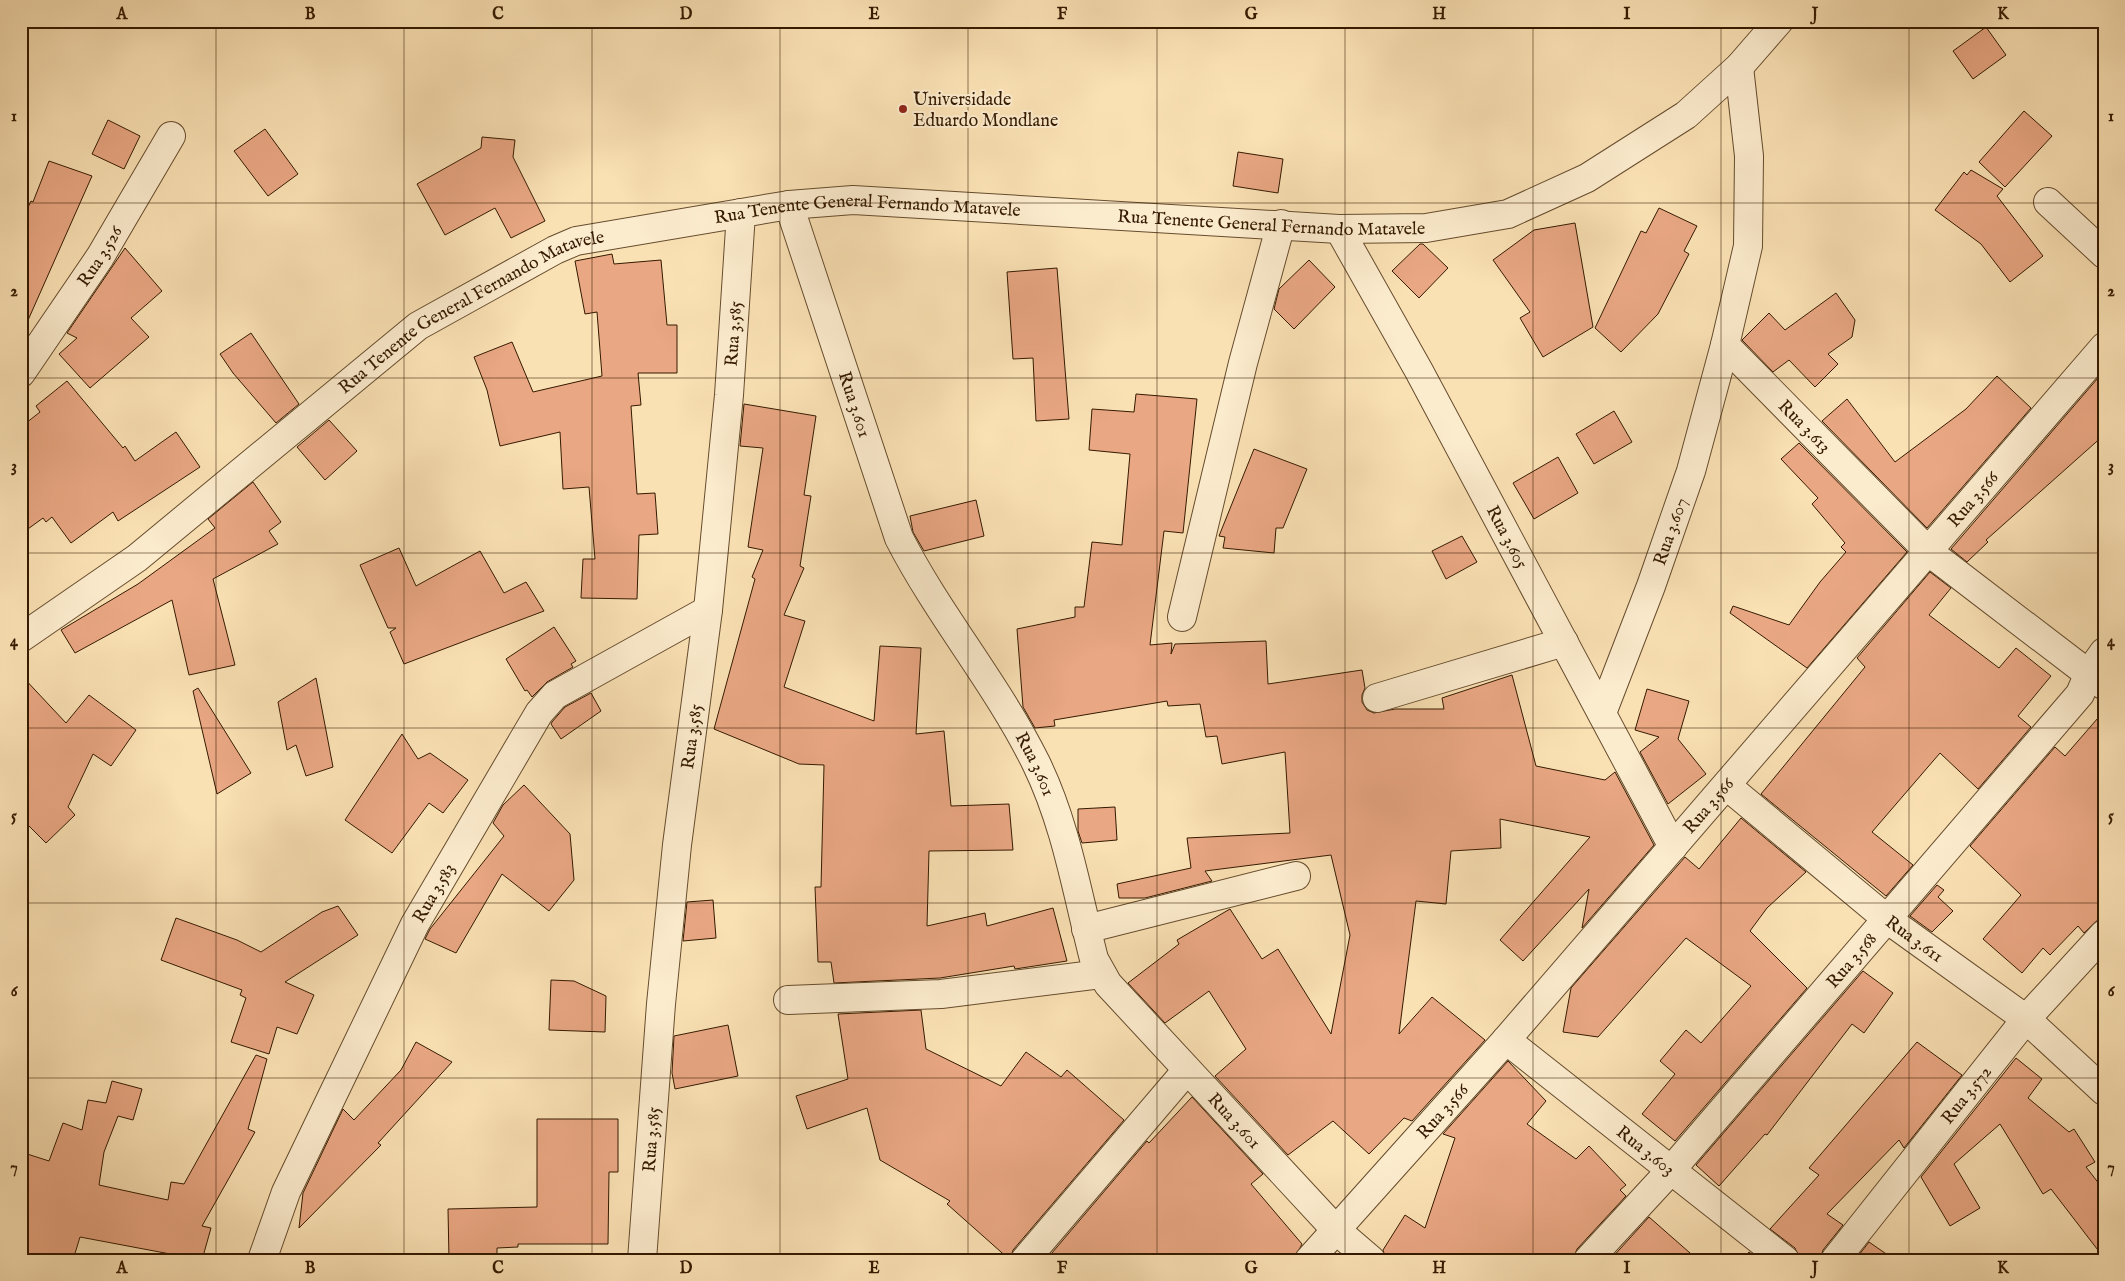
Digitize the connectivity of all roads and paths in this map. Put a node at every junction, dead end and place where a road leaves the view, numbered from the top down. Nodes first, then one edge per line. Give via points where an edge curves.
1 (1779, 21) edge
2 (1739, 67) junction
3 (171, 136) dead end
4 (2048, 202) dead end
5 (790, 205) junction
6 (741, 212) junction
7 (1281, 224) junction
8 (1339, 229) junction
9 (2104, 254) edge
10 (1725, 345) junction
11 (2104, 348) edge
12 (21, 373) edge
13 (1929, 552) junction
14 (708, 610) junction
15 (1182, 617) dead end
16 (21, 638) edge
17 (1564, 642) junction
18 (2099, 670) edge
19 (1377, 698) dead end
20 (1602, 712) junction
21 (1727, 786) junction
22 (1674, 847) junction
23 (1296, 876) dead end
24 (1887, 919) junction
25 (1086, 929) junction
26 (2104, 934) edge
27 (1101, 974) junction
28 (788, 1000) dead end
29 (2026, 1020) junction
30 (1506, 1040) junction
31 (1187, 1070) junction
32 (2104, 1091) edge
33 (1672, 1169) junction
34 (1336, 1230) junction
35 (262, 1260) edge
36 (642, 1260) edge
37 (1025, 1260) edge
38 (1309, 1260) edge
39 (1370, 1260) edge
40 (1588, 1260) edge
41 (1785, 1260) edge
42 (1834, 1260) edge

1 - 2 street, Rua Tenente General Fernando Matavele
2 - 8 street, Rua Tenente General Fernando Matavele via 1686,115 1587,178 1508,214 1426,228
2 - 10 street via 1749,156 1748,246
3 - 12 street, Rua 3.526 via 100,257
4 - 9 street
5 - 6 street, Rua Tenente General Fernando Matavele
5 - 7 street, Rua Tenente General Fernando Matavele via 853,200
5 - 25 street, Rua 3.601 via 899,538 1036,763 1059,817
6 - 14 street, Rua 3.585 via 729,395
6 - 16 street, Rua Tenente General Fernando Matavele via 576,241 418,326 137,558
7 - 8 street, Rua Tenente General Fernando Matavele
7 - 15 street via 1243,363
8 - 17 street, Rua 3.605
10 - 13 street, Rua 3.613
10 - 20 street, Rua 3.607 via 1691,471 1652,586
11 - 13 street, Rua 3.566
13 - 18 street, Rua 3.613
13 - 21 street, Rua 3.566
14 - 35 street, Rua 3.583 via 555,695 531,725 415,924 286,1192
14 - 36 street, Rua 3.585 via 676,845
17 - 19 street
17 - 20 street, Rua 3.605
18 - 24 street, Rua 3.568
20 - 22 street, Rua 3.605
21 - 22 street, Rua 3.566
21 - 24 street, Rua 3.611
22 - 30 street, Rua 3.566
23 - 25 street
24 - 29 street, Rua 3.611
24 - 33 street, Rua 3.568
25 - 27 street, Rua 3.601
26 - 29 street, Rua 3.572
27 - 28 street via 940,994
27 - 31 street, Rua 3.601
29 - 32 street, Rua 3.611
29 - 42 street, Rua 3.572
30 - 33 street, Rua 3.603
30 - 34 street, Rua 3.566
31 - 34 street, Rua 3.601
31 - 37 street
33 - 40 street, Rua 3.568
33 - 41 street, Rua 3.603
34 - 38 street, Rua 3.566
34 - 39 street, Rua 3.601

